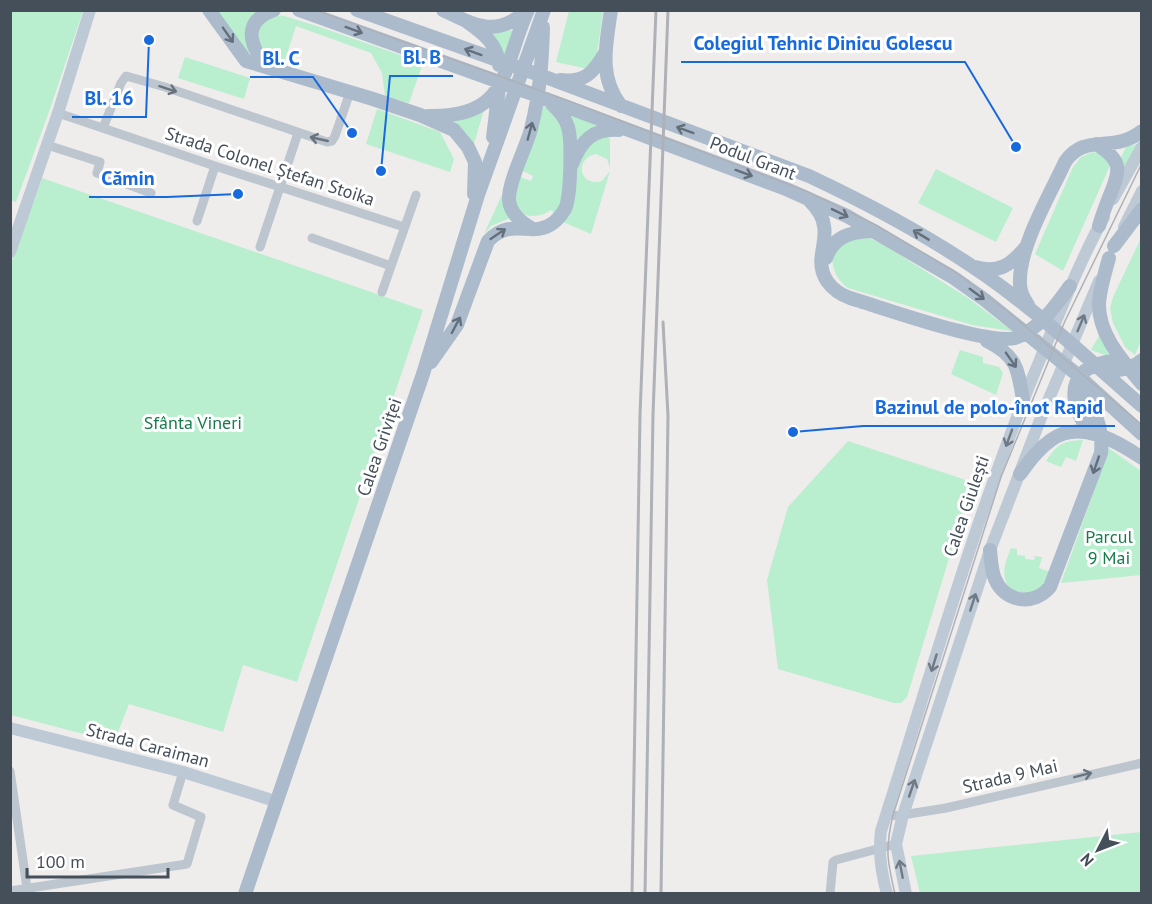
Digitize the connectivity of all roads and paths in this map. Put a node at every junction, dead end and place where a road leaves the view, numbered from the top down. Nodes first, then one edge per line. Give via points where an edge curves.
1 (90, 10) edge
2 (209, 10) edge
3 (274, 10) edge
4 (299, 10) edge
5 (357, 10) edge
6 (442, 10) edge
7 (527, 10) edge
8 (611, 10) edge
9 (544, 13) edge
10 (466, 21) junction
11 (605, 53) junction
12 (266, 67) junction
13 (548, 78) junction
14 (499, 87) junction
15 (350, 92) junction
16 (538, 96) junction
17 (621, 106) junction
18 (58, 113) junction
19 (420, 115) junction
20 (103, 128) junction
21 (630, 131) junction
22 (1142, 131) edge
23 (298, 133) junction
24 (1096, 144) junction
25 (47, 145) junction
26 (1142, 147) edge
27 (490, 162) junction
28 (214, 166) junction
29 (570, 169) junction
30 (279, 186) junction
31 (1142, 190) edge
32 (151, 193) dead end
33 (416, 195) dead end
34 (807, 197) junction
35 (1142, 209) edge
36 (471, 217) junction
37 (197, 221) dead end
38 (1099, 226) junction
39 (404, 227) junction
40 (531, 229) junction
41 (874, 231) junction
42 (312, 238) dead end
43 (260, 247) dead end
44 (11, 248) edge
45 (1026, 248) junction
46 (1112, 252) junction
47 (391, 266) junction
48 (970, 266) junction
49 (823, 269) junction
50 (1070, 286) junction
51 (382, 292) dead end
52 (1031, 311) junction
53 (977, 336) junction
54 (1082, 354) junction
55 (1122, 360) junction
56 (1142, 360) edge
57 (1074, 372) junction
58 (423, 374) junction
59 (1142, 384) edge
60 (1023, 400) junction
61 (1142, 406) edge
62 (1090, 432) junction
63 (1142, 434) edge
64 (1142, 458) edge
65 (1020, 474) junction
66 (990, 550) junction
67 (10, 728) edge
68 (1142, 763) edge
69 (10, 771) edge
70 (183, 772) junction
71 (275, 801) junction
72 (888, 809) junction
73 (903, 815) junction
74 (896, 844) junction
75 (879, 849) junction
76 (27, 888) junction
77 (10, 891) edge
78 (245, 894) edge
79 (830, 894) edge
80 (886, 894) edge
81 (906, 894) edge

1 - 18 main road
2 -> 12 main road via 246,61
3 - 12 main road via 257,20 251,35 255,51
4 -> 16 main road, Podul Grant
13 -> 5 main road, Podul Grant
6 - 10 main road
7 - 10 main road via 499,28
7 - 14 main road
8 - 11 main road
9 - 27 main road, Calea Griviței
40 -> 9 main road via 517,217 509,198 531,128 542,71
10 - 14 main road via 493,46 499,61
11 - 13 main road via 585,78
11 - 17 main road via 609,86
12 - 15 main road
13 - 17 main road, Podul Grant
14 - 19 main road via 487,102 468,113
14 - 27 main road
15 - 19 main road
15 -> 23 street via 332,141
16 - 21 main road, Podul Grant
16 - 29 main road via 557,109 567,123
48 -> 17 main road, Podul Grant via 883,213 809,176
18 - 20 street, Strada Colonel Ștefan Stoika
18 - 25 main road
19 - 36 main road via 454,130 472,153 475,162
20 -> 23 street via 126,76
20 - 28 street, Strada Colonel Ștefan Stoika
21 - 29 main road via 604,130 587,138
21 -> 34 main road, Podul Grant
22 - 24 main road via 1122,142
23 - 30 street
24 - 38 main road via 1111,154 1119,172
24 - 45 main road via 1077,149 1065,162
25 - 32 street via 100,162 97,173
25 - 44 main road
26 - 38 main road, Calea Giulești
27 - 36 main road, Calea Griviței
28 - 30 street, Strada Colonel Ștefan Stoika
28 - 37 street
29 - 40 main road via 565,209 553,223
30 - 39 street, Strada Colonel Ștefan Stoika
30 - 43 street
31 - 46 main road, Calea Giulești
33 - 39 street
34 -> 41 main road, Podul Grant
34 - 49 main road via 824,224
35 - 46 main road
36 - 58 main road, Calea Griviței
38 - 50 main road, Calea Giulești
39 - 47 street
58 -> 40 main road via 458,325 488,241 509,228
41 - 49 main road via 855,232 838,239 828,252
41 -> 57 main road, Podul Grant via 954,278
42 - 47 street
45 - 48 main road via 1004,267 987,270
45 - 52 main road via 1020,282
46 - 55 main road via 1100,296 1100,318
65 -> 46 main road, Calea Giulești
47 - 51 street
48 - 52 main road, Podul Grant
49 - 53 main road via 828,284 842,295
50 - 53 main road via 1045,317 1018,337 1004,340
50 - 60 main road, Calea Giulești
52 - 54 main road, Podul Grant
53 -> 60 main road via 1001,348 1013,360
54 - 56 main road via 1115,370
54 - 61 main road, Podul Grant
55 - 59 main road
55 - 62 main road via 1098,363 1086,369 1079,379 1075,402
57 - 63 main road, Podul Grant
57 -> 66 main road via 1098,419 1102,444 1053,580 1039,597 1013,598 995,578
58 - 71 main road, Calea Griviței
60 -> 72 main road, Calea Giulești
62 - 64 main road
62 - 65 main road via 1073,431 1053,438
65 - 66 main road, Calea Giulești
73 -> 66 main road, Calea Giulești
67 - 70 main road, Strada Caraiman
73 -> 68 street, Strada 9 Mai
69 - 76 street
70 - 71 main road, Strada Caraiman
70 - 76 street via 173,805 201,817 187,864
71 - 78 main road, Calea Griviței
72 - 73 street via 893,815
72 - 75 main road, Calea Giulești
73 - 74 main road, Calea Giulești
74 - 75 street
81 -> 74 main road, Calea Giulești
75 - 79 street via 833,862
75 - 80 main road, Calea Giulești
76 - 77 street

